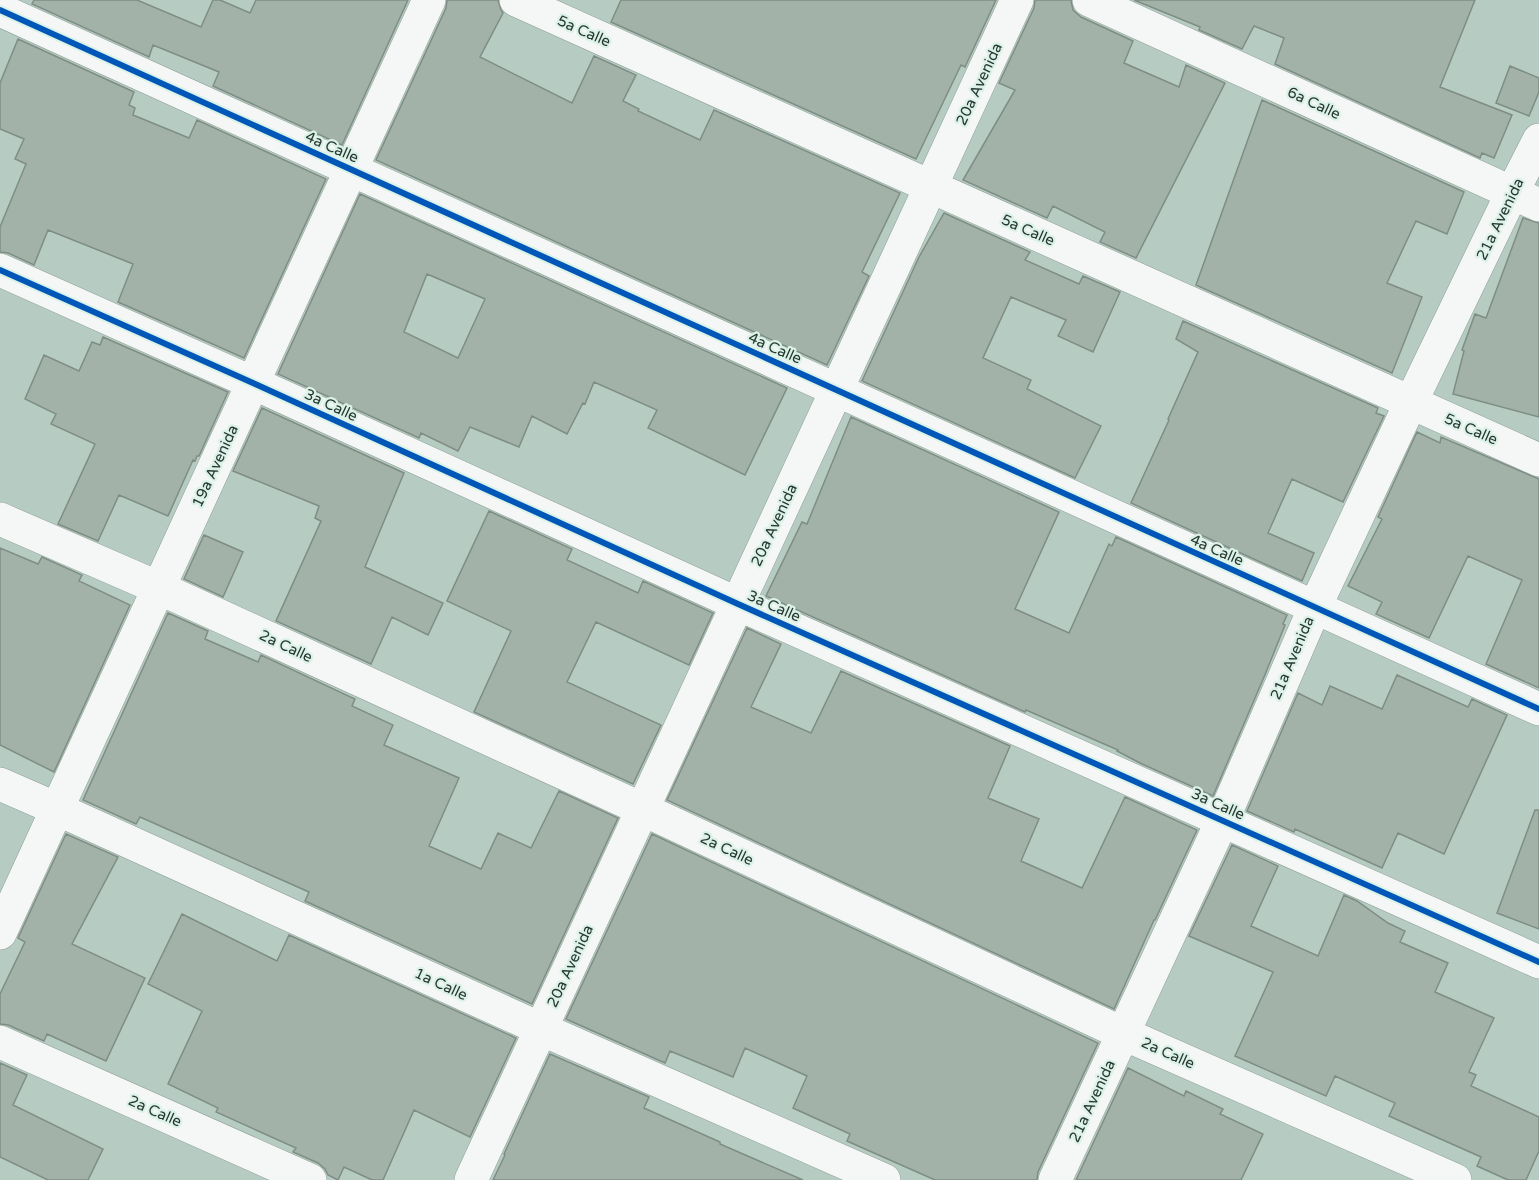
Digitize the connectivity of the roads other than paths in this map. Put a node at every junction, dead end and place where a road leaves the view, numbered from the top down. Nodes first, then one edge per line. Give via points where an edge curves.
1 (429, 0) edge
2 (516, 0) edge
3 (1017, 0) edge
4 (1089, 0) edge
5 (0, 10) edge
6 (1539, 140) edge
7 (351, 169) junction
8 (931, 186) junction
9 (1526, 199) edge
10 (0, 270) edge
11 (253, 383) junction
12 (837, 390) junction
13 (1411, 402) junction
14 (1539, 459) edge
15 (0, 519) edge
16 (159, 588) junction
17 (738, 604) junction
18 (1315, 607) junction
19 (1539, 709) edge
20 (0, 784) edge
21 (57, 809) junction
22 (642, 810) junction
23 (1223, 819) junction
24 (0, 933) edge
25 (1539, 962) edge
26 (541, 1029) junction
27 (1124, 1034) junction
28 (0, 1042) edge
29 (310, 1180) edge
30 (471, 1180) edge
31 (884, 1180) edge
32 (1055, 1180) edge
33 (1455, 1180) edge

1 - 7 street, 19a Avenida
2 - 8 street, 5a Calle
3 - 8 street, 20a Avenida
4 - 9 street, 6a Calle
5 - 7 street, 4a Calle
6 - 9 street, 21a Avenida
7 - 11 street, 19a Avenida
7 - 12 street, 4a Calle
8 - 12 street, 20a Avenida
8 - 13 street, 5a Calle
9 - 13 street, 21a Avenida
10 - 11 street, 3a Calle
11 - 16 street, 19a Avenida
11 - 17 street, 3a Calle
12 - 17 street, 20a Avenida
12 - 18 street, 4a Calle
13 - 14 street, 5a Calle
13 - 18 street, 21a Avenida
15 - 16 street, 2a Calle
16 - 21 street, 19a Avenida
16 - 22 street, 2a Calle
17 - 22 street, 20a Avenida
17 - 23 street, 3a Calle
18 - 19 street, 4a Calle
18 - 23 street, 21a Avenida
20 - 21 street, 1a Calle
21 - 24 street, 19a Avenida
21 - 26 street, 1a Calle
22 - 26 street, 20a Avenida
22 - 27 street, 2a Calle
23 - 25 street, 3a Calle
23 - 27 street, 21a Avenida
26 - 30 street, 20a Avenida
26 - 31 street, 1a Calle
27 - 32 street, 21a Avenida
27 - 33 street, 2a Calle
28 - 29 street, 2a Calle

